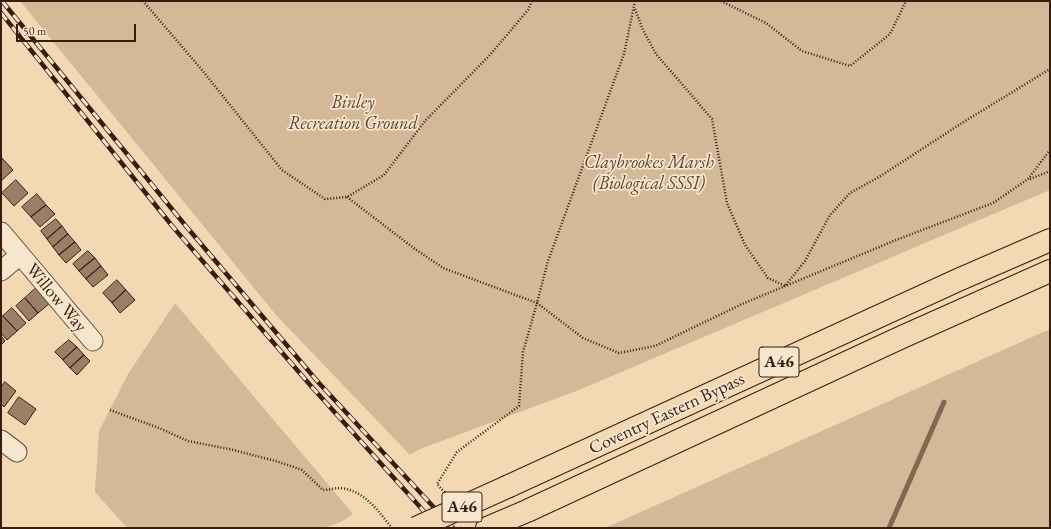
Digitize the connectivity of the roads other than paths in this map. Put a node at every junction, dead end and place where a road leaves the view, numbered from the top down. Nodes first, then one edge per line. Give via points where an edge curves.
1 (1, 232) edge
2 (1050, 240) edge
3 (20, 255) junction
4 (1, 271) edge
5 (1050, 271) edge
6 (93, 341) dead end
7 (1, 440) edge
8 (17, 452) dead end
9 (416, 528) edge
10 (486, 528) edge

1 - 3 street, Willow Way
2 - 9 highway, Coventry Eastern Bypass / A46, bridge
3 - 4 street, Willow Way
3 - 6 street, Willow Way
5 - 10 highway, Coventry Eastern Bypass / A46
7 - 8 street

